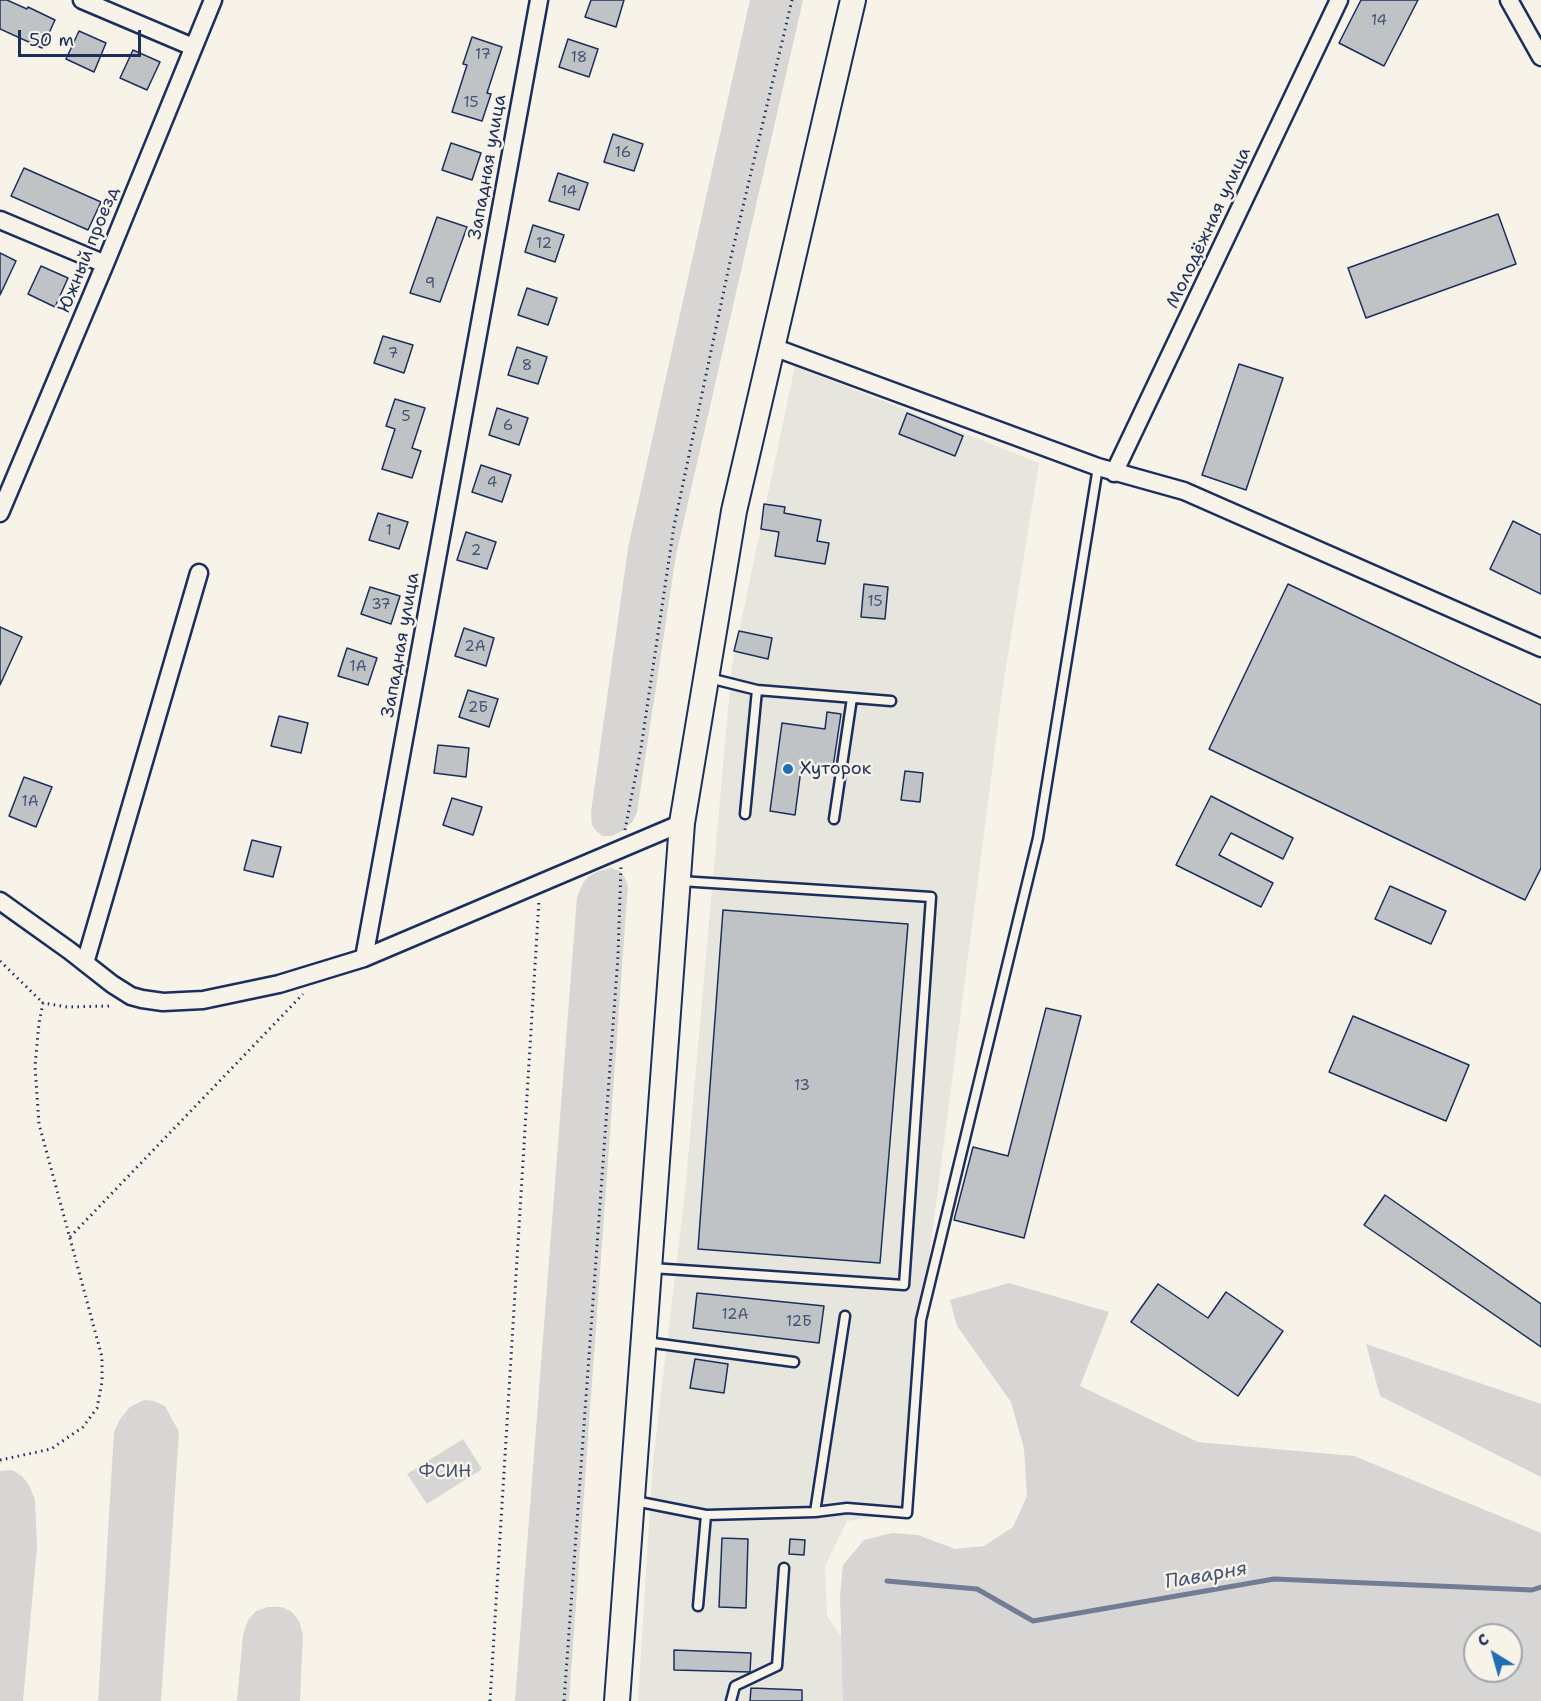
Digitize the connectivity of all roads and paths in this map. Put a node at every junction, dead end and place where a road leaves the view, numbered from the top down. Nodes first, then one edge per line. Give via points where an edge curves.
1 (82, 0) edge
2 (213, 0) edge
3 (539, 0) edge
4 (853, 0) edge
5 (1339, 0) edge
6 (1509, 0) edge
7 (193, 47) junction
8 (1541, 57) edge
9 (0, 220) edge
10 (105, 264) junction
11 (773, 347) junction
12 (1106, 470) junction
13 (7, 478) edge
14 (0, 513) edge
15 (199, 573) dead end
16 (1541, 648) edge
17 (706, 677) junction
18 (757, 690) junction
19 (852, 698) junction
20 (891, 701) dead end
21 (746, 814) dead end
22 (834, 819) dead end
23 (682, 823) junction
24 (678, 881) junction
25 (540, 883) junction
26 (0, 901) edge
27 (364, 958) junction
28 (0, 961) edge
29 (86, 963) junction
30 (303, 994) dead end
31 (131, 996) junction
32 (43, 1003) junction
33 (70, 1238) junction
34 (648, 1268) junction
35 (845, 1316) dead end
36 (643, 1342) junction
37 (794, 1362) dead end
38 (0, 1460) edge
39 (632, 1500) junction
40 (814, 1512) junction
41 (706, 1515) junction
42 (784, 1568) dead end
43 (698, 1606) dead end
44 (490, 1701) edge
45 (617, 1701) edge
46 (731, 1701) edge

1 - 7 street
2 - 7 street, Южный проезд
3 - 27 street, Западная улица
4 - 11 street
5 - 12 street, Молодёжная улица
6 - 8 street
7 - 10 street, Южный проезд
9 - 10 street
10 - 13 street, Южный проезд
11 - 12 street
11 - 17 street via 734,511
12 - 16 street via 1184,491
12 - 40 lane via 1038,838 921,1320 907,1513 847,1508
13 - 14 street, Южный проезд
15 - 29 street
17 - 18 lane
17 - 23 street
18 - 19 lane
18 - 21 lane
19 - 20 lane
19 - 22 lane
23 - 24 street
23 - 25 street
24 - 34 street
24 - 34 lane via 931,897 904,1285
25 - 27 street
25 - 44 path
26 - 29 street
27 - 31 street via 279,984 203,1000 163,1002
28 - 32 path
29 - 31 street
30 - 33 path
31 - 32 path via 108,1006
32 - 33 path via 35,1066 39,1124
33 - 38 path via 102,1357 97,1408 83,1426 51,1449
34 - 36 street
35 - 40 lane
36 - 37 lane
36 - 39 street
39 - 41 lane
39 - 45 street
40 - 41 lane
41 - 43 lane
42 - 46 lane via 777,1666 735,1686

